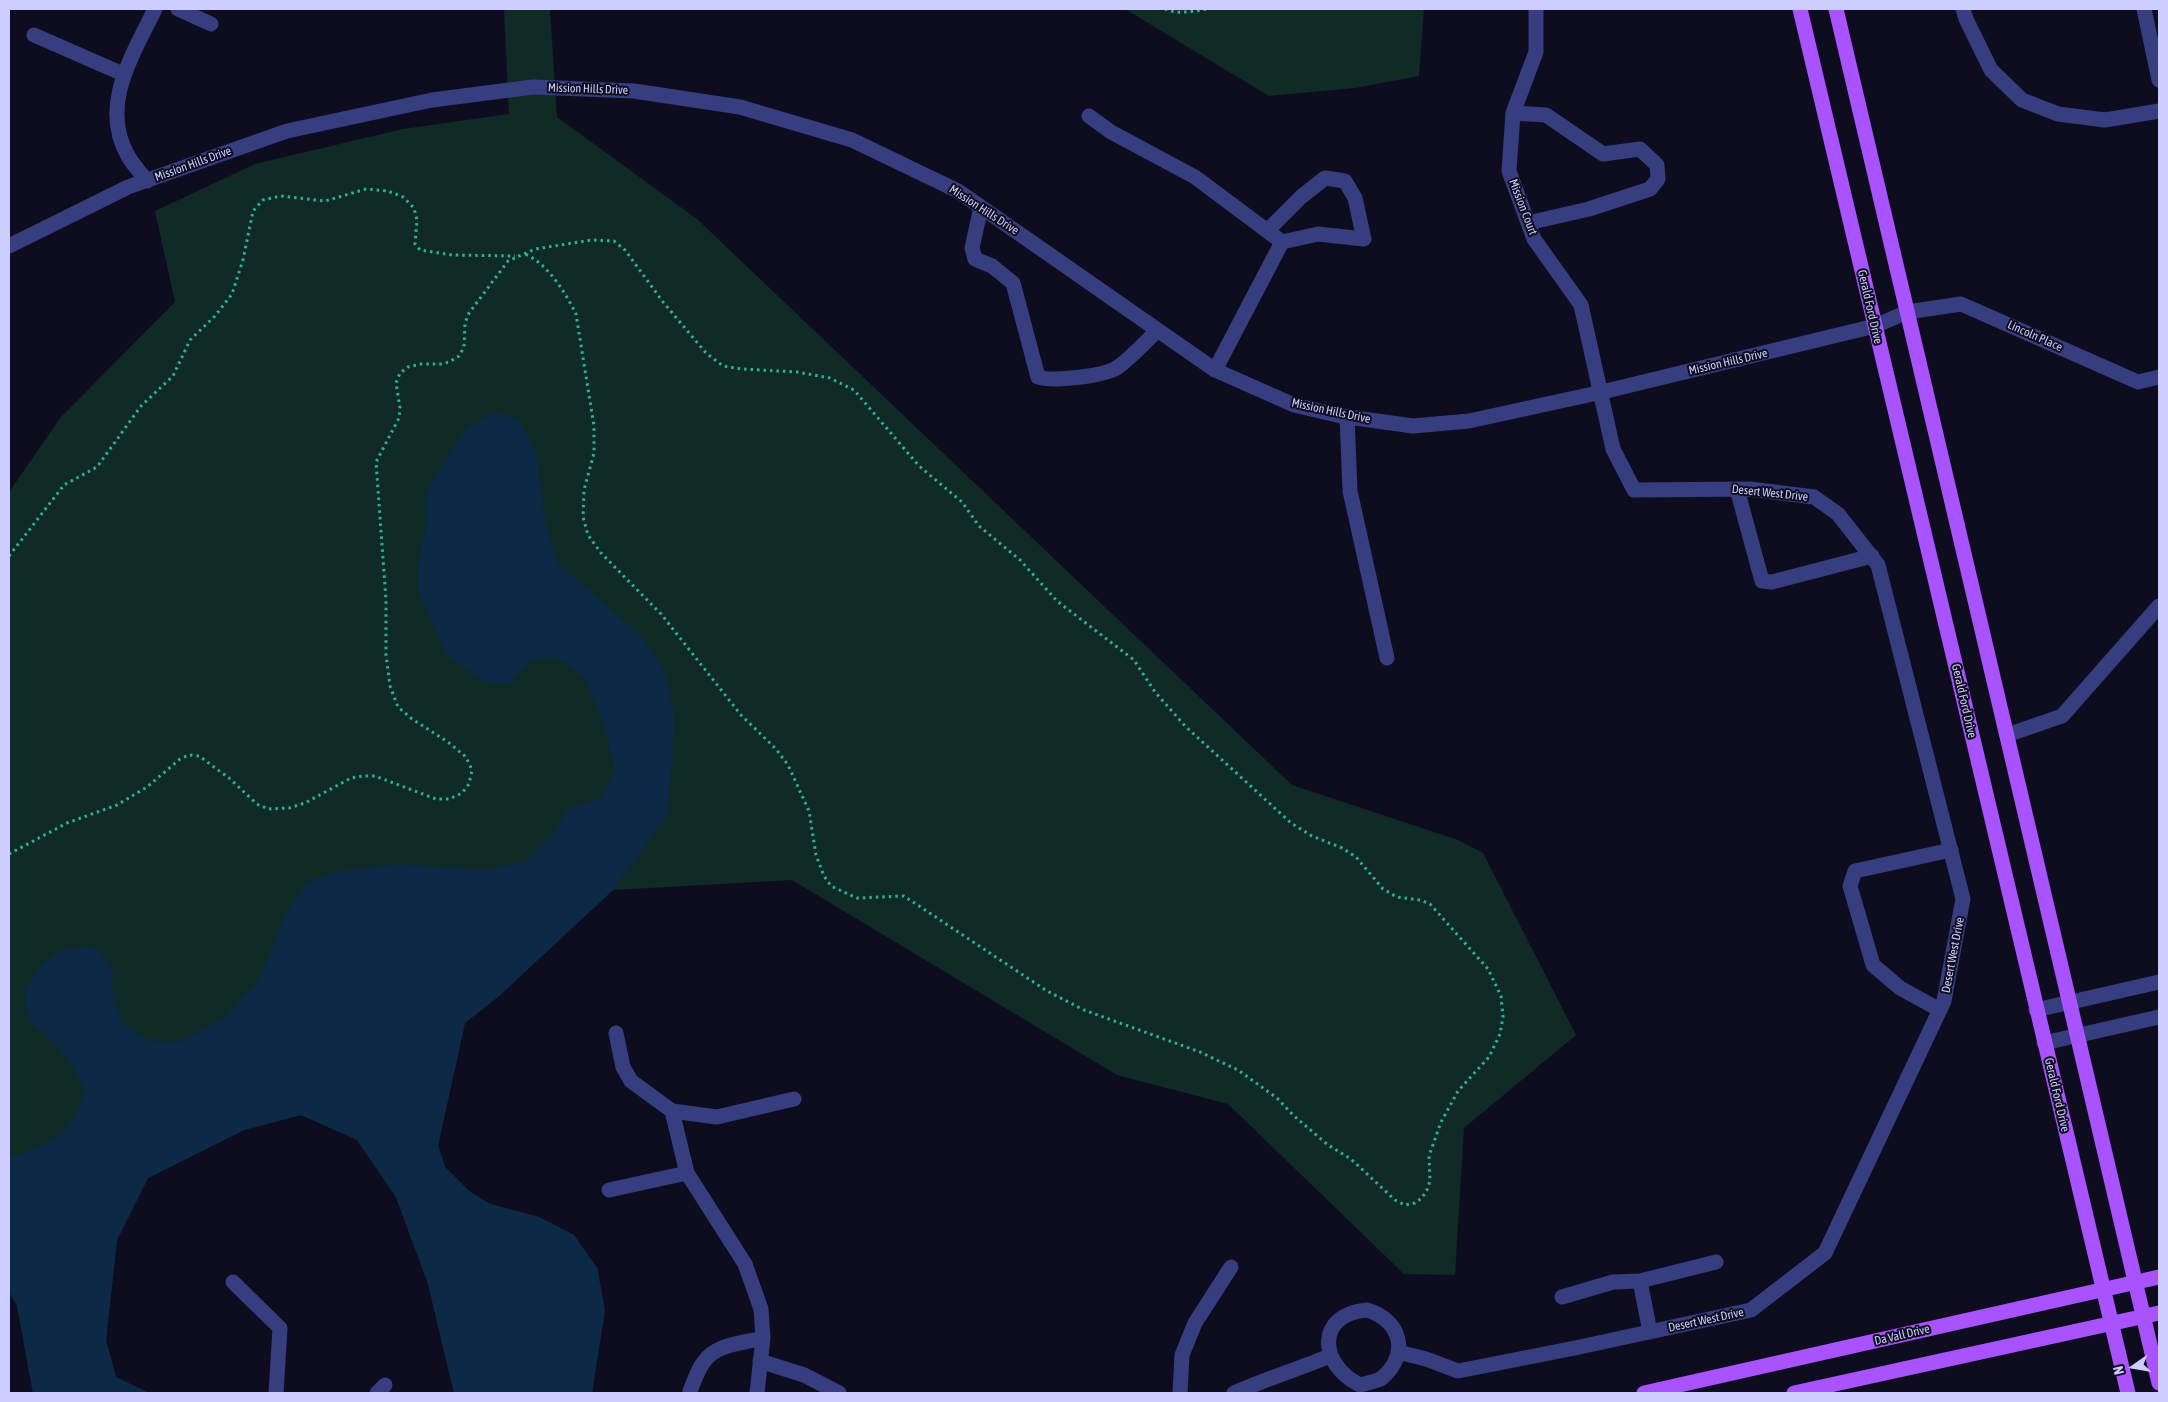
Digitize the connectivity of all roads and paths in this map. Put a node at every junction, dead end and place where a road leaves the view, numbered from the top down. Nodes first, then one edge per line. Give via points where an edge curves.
1 (156, 9) edge
2 (178, 9) edge
3 (1165, 9) edge
4 (1208, 9) edge
5 (1536, 9) edge
6 (1800, 9) edge
7 (1836, 9) edge
8 (1963, 9) edge
9 (2144, 9) edge
10 (211, 24) dead end
11 (34, 35) dead end
12 (123, 74) junction
13 (2159, 80) edge
14 (2159, 111) edge
15 (1514, 113) junction
16 (1089, 116) dead end
17 (147, 181) junction
18 (981, 207) junction
19 (1528, 223) junction
20 (1267, 230) junction
21 (1282, 242) junction
22 (9, 246) edge
23 (526, 254) junction
24 (516, 256) junction
25 (1907, 312) junction
26 (1875, 326) junction
27 (1158, 330) junction
28 (1215, 370) junction
29 (2159, 377) edge
30 (1602, 392) junction
31 (1347, 417) junction
32 (1737, 489) junction
33 (9, 556) edge
34 (1872, 556) junction
35 (2159, 606) edge
36 (1387, 658) dead end
37 (2007, 735) junction
38 (1951, 850) junction
39 (9, 854) edge
40 (2159, 982) edge
41 (2069, 1003) junction
42 (1940, 1010) junction
43 (2036, 1010) junction
44 (2159, 1017) edge
45 (616, 1033) dead end
46 (2077, 1035) junction
47 (2044, 1043) junction
48 (794, 1099) dead end
49 (672, 1111) junction
50 (687, 1173) junction
51 (609, 1190) dead end
52 (1716, 1262) dead end
53 (1231, 1267) dead end
54 (2159, 1276) edge
55 (1640, 1280) junction
56 (233, 1282) dead end
57 (2136, 1282) junction
58 (2104, 1290) junction
59 (1562, 1297) dead end
60 (2159, 1313) edge
61 (2144, 1316) junction
62 (2112, 1324) junction
63 (1650, 1332) junction
64 (763, 1338) junction
65 (1398, 1352) junction
66 (1330, 1356) junction
67 (760, 1361) junction
68 (2159, 1383) edge
69 (1360, 1389) edge
70 (690, 1391) dead end
71 (276, 1393) edge
72 (756, 1393) edge
73 (839, 1393) edge
74 (1180, 1393) edge
75 (1234, 1393) edge
76 (1644, 1393) edge
77 (1794, 1393) edge
78 (2128, 1393) edge

1 - 12 street
2 - 10 street
3 - 4 path via 1171,12
5 - 15 street, Mission Court via 1536,52
6 - 26 main road, Gerald Ford Drive
7 - 25 main road
8 - 14 street via 1991,70 2022,100 2058,114 2105,120
9 - 13 street
11 - 12 street
12 - 17 street via 117,96 117,130 128,158
15 - 19 street, Mission Court via 1509,171
15 - 19 street via 1546,115 1603,154 1640,149 1657,165 1658,179 1650,189 1589,209
16 - 20 street via 1111,132 1195,177
17 - 18 street, Mission Hills Drive via 286,131 432,100 533,87 634,91 740,107 852,140 958,191
17 - 22 street, Mission Hills Drive via 128,187
18 - 27 street, Mission Hills Drive
18 - 27 street via 972,248 975,259 992,266 1013,283 1038,377 1067,380 1117,368
19 - 30 street, Mission Court via 1534,239 1581,305
20 - 21 street
20 - 21 street via 1325,178 1345,181 1355,198 1364,239 1318,234
21 - 28 street
23 - 23 path via 537,259 548,272 576,314 594,426 594,453 584,490 588,535 601,553 661,614 742,715 788,765 809,812 816,855 831,886 858,898 904,896 1047,992 1084,1010 1200,1052 1238,1070 1277,1098 1328,1145 1351,1159 1395,1200 1405,1205 1415,1204 1422,1198 1430,1180 1429,1156 1441,1122 1458,1091 1489,1057 1500,1034 1503,1017 1501,996 1488,969 1430,904 1397,897 1383,889 1356,858 1291,823 1185,726 1155,692 1134,660 1057,600 1020,560 979,526 962,502 919,466 854,390 830,378 723,366 706,353 629,255 614,241 592,240 535,249
23 - 24 path
24 - 33 path via 452,255 420,250 415,244 418,220 414,208 403,197 388,191 366,189 325,200 281,196 263,200 253,211 232,294 190,340 174,376 141,406 97,467 64,485
24 - 39 path via 508,261 469,312 464,347 459,356 441,364 408,367 400,373 396,383 399,418 376,462 390,686 398,707 466,757 472,770 469,784 462,793 449,800 436,799 375,776 362,776 351,778 305,803 268,809 257,804 199,756 189,755 117,805 67,823
25 - 26 street, Mission Hills Drive
25 - 29 street, Lincoln Place via 1961,304 2138,382
25 - 37 main road
26 - 30 street, Mission Hills Drive
26 - 43 main road, Gerald Ford Drive
27 - 28 street, Mission Hills Drive
28 - 31 street, Mission Hills Drive via 1294,405
30 - 31 street, Mission Hills Drive via 1469,421 1413,426
30 - 32 street, Desert West Drive via 1613,449 1634,490
31 - 36 street via 1350,491
32 - 34 street, Desert West Drive via 1814,497 1838,514
32 - 34 street via 1762,581 1772,582
34 - 38 street, Desert West Drive via 1878,565
35 - 37 street via 2062,716
37 - 41 main road
38 - 42 street, Desert West Drive via 1963,899
38 - 42 street via 1855,871 1850,886 1873,965 1900,988
40 - 41 street
41 - 43 street
41 - 46 main road
42 - 63 street, Desert West Drive via 1825,1253 1751,1310
43 - 47 main road, Gerald Ford Drive
44 - 46 street
45 - 49 street via 623,1066 632,1081
46 - 47 street
46 - 57 main road
47 - 58 main road, Gerald Ford Drive
48 - 49 street via 717,1117
49 - 50 street
50 - 51 street
50 - 64 street via 745,1264 761,1309
52 - 55 street
53 - 74 street via 1196,1323 1182,1355
54 - 57 main road, Da Vall Drive
55 - 59 street via 1613,1282
55 - 63 street
56 - 71 street via 280,1328
57 - 58 main road, Da Vall Drive
57 - 61 main road
58 - 62 main road, Gerald Ford Drive
58 - 76 main road, Da Vall Drive
60 - 61 main road
61 - 62 main road
61 - 68 main road
62 - 77 main road
62 - 78 main road, Gerald Ford Drive
63 - 65 street, Desert West Drive via 1458,1371
64 - 67 street
64 - 70 street via 720,1348 710,1355
65 - 66 street via 1398,1340 1388,1320 1367,1310 1355,1311 1336,1323 1329,1339
65 - 69 street via 1380,1379
66 - 69 street via 1335,1367
66 - 75 street
67 - 72 street
67 - 73 street via 804,1375

